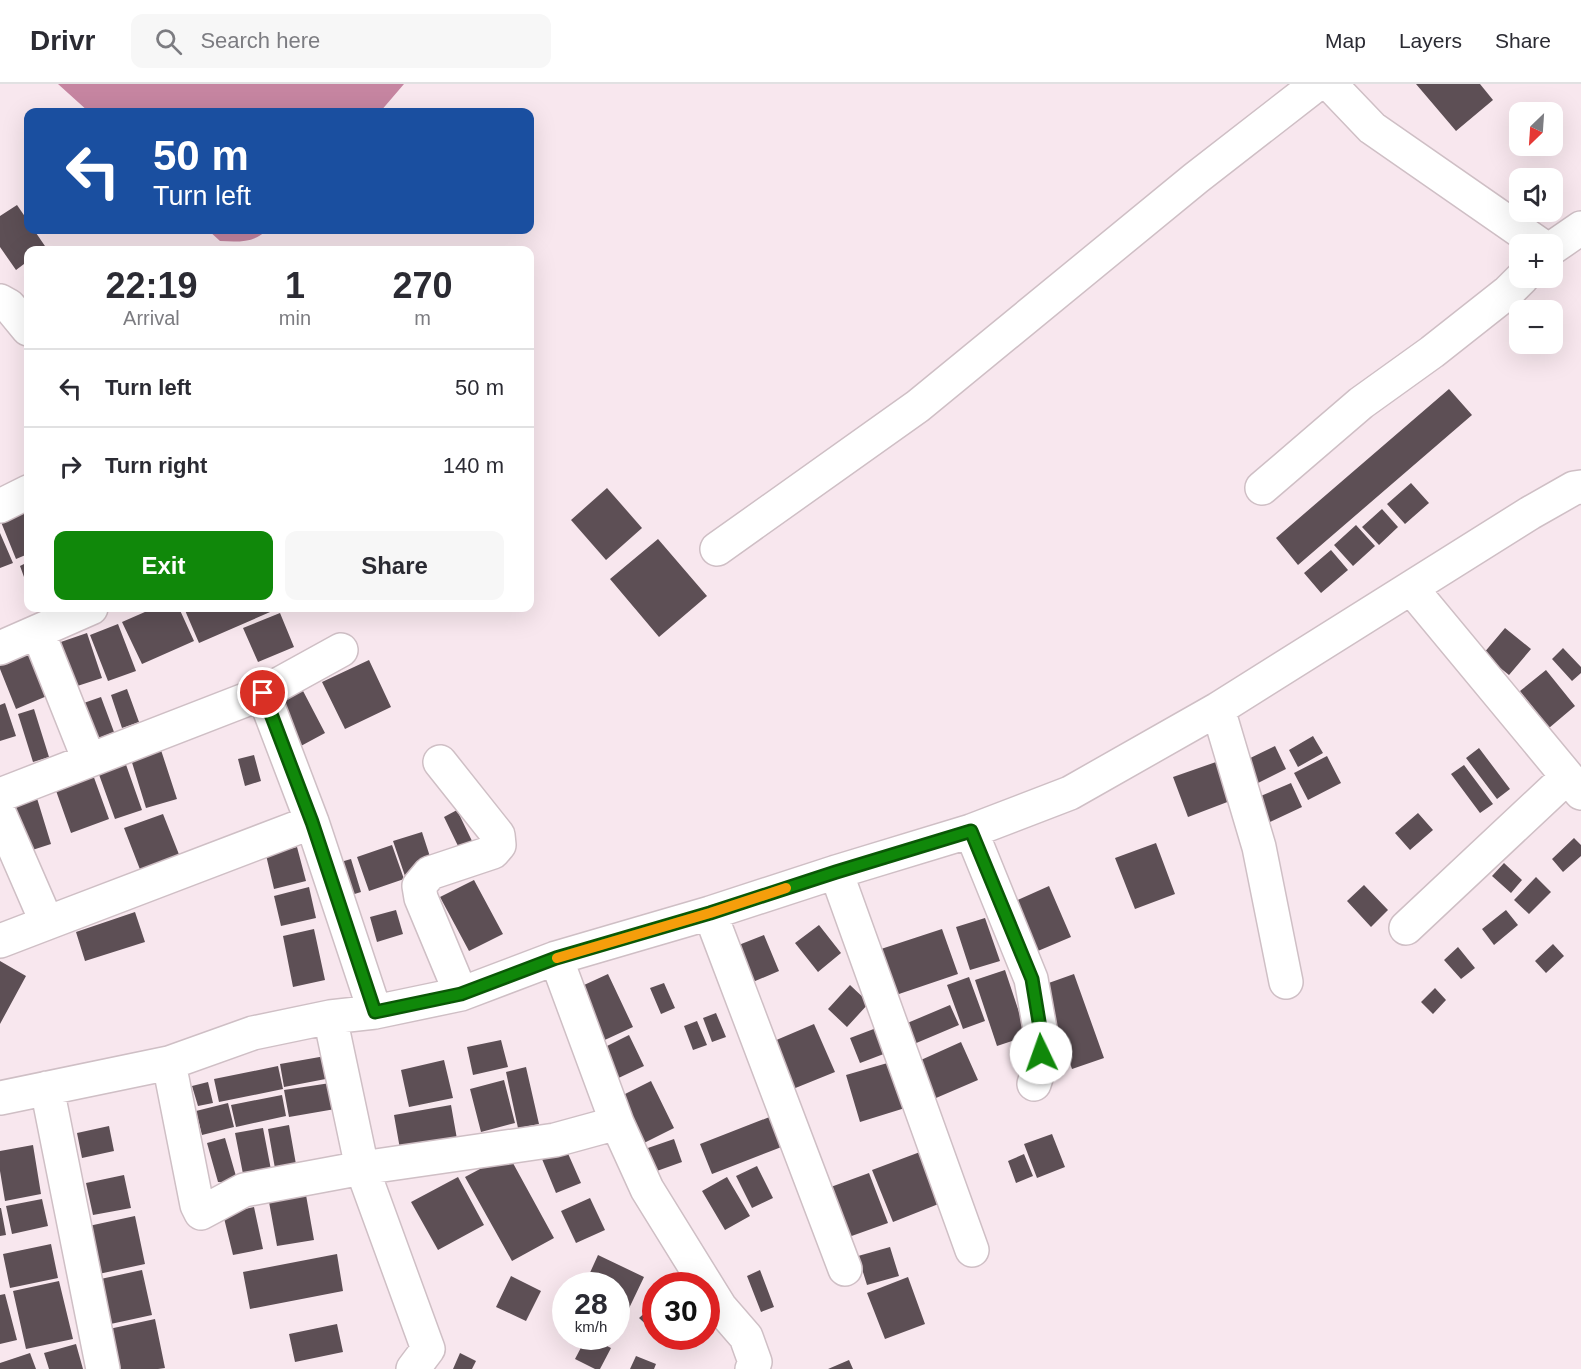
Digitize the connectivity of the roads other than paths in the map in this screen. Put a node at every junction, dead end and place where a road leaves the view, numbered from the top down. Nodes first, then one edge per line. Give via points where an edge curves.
1 (1317, 84) edge
2 (1330, 84) edge
3 (1581, 228) edge
4 (1525, 234) edge
5 (1563, 240) edge
6 (1512, 288) edge
7 (0, 301) edge
8 (24, 324) edge
9 (1581, 487) edge
10 (1262, 488) dead end
11 (24, 494) edge
12 (0, 506) edge
13 (717, 549) dead end
14 (1411, 588) junction
15 (82, 612) edge
16 (38, 632) junction
17 (0, 648) edge
18 (341, 650) dead end
19 (263, 693) junction
20 (1218, 709) junction
21 (89, 760) junction
22 (440, 762) dead end
23 (1574, 785) edge
24 (0, 795) edge
25 (0, 815) edge
26 (312, 822) junction
27 (971, 831) junction
28 (836, 872) junction
29 (710, 913) junction
30 (47, 923) junction
31 (1406, 928) dead end
32 (0, 941) edge
33 (556, 958) junction
34 (1286, 982) dead end
35 (461, 994) junction
36 (375, 1012) junction
37 (330, 1017) junction
38 (169, 1063) junction
39 (1034, 1084) dead end
40 (47, 1088) junction
41 (0, 1098) edge
42 (617, 1123) junction
43 (362, 1168) junction
44 (972, 1250) dead end
45 (845, 1269) dead end
46 (103, 1369) edge
47 (413, 1369) edge
48 (752, 1369) edge

1 - 13 street via 918,406
2 - 4 street via 1372,128
3 - 5 street
6 - 10 street via 1361,403
7 - 8 street
9 - 14 street via 1530,513
11 - 12 street
14 - 20 street
14 - 23 street
15 - 16 street
16 - 17 street
16 - 21 street
18 - 19 street
19 - 21 street
19 - 26 street
20 - 27 street via 1070,793
20 - 34 street via 1259,847
21 - 24 street
22 - 35 street via 498,835 500,845 493,852 430,873 419,886
23 - 31 street
25 - 30 street
26 - 30 street
26 - 36 street
27 - 28 street
27 - 39 street via 1032,979 1042,1040
28 - 29 street
28 - 44 street
29 - 33 street
29 - 45 street
30 - 32 street
33 - 35 street
33 - 42 street
35 - 36 street
36 - 37 street
37 - 38 street via 253,1033
37 - 43 street
38 - 40 street
38 - 43 street via 201,1213 244,1190
40 - 41 street
40 - 46 street
42 - 43 street via 555,1140
42 - 48 street via 647,1189 720,1307 746,1336 755,1362
43 - 47 street via 428,1349

